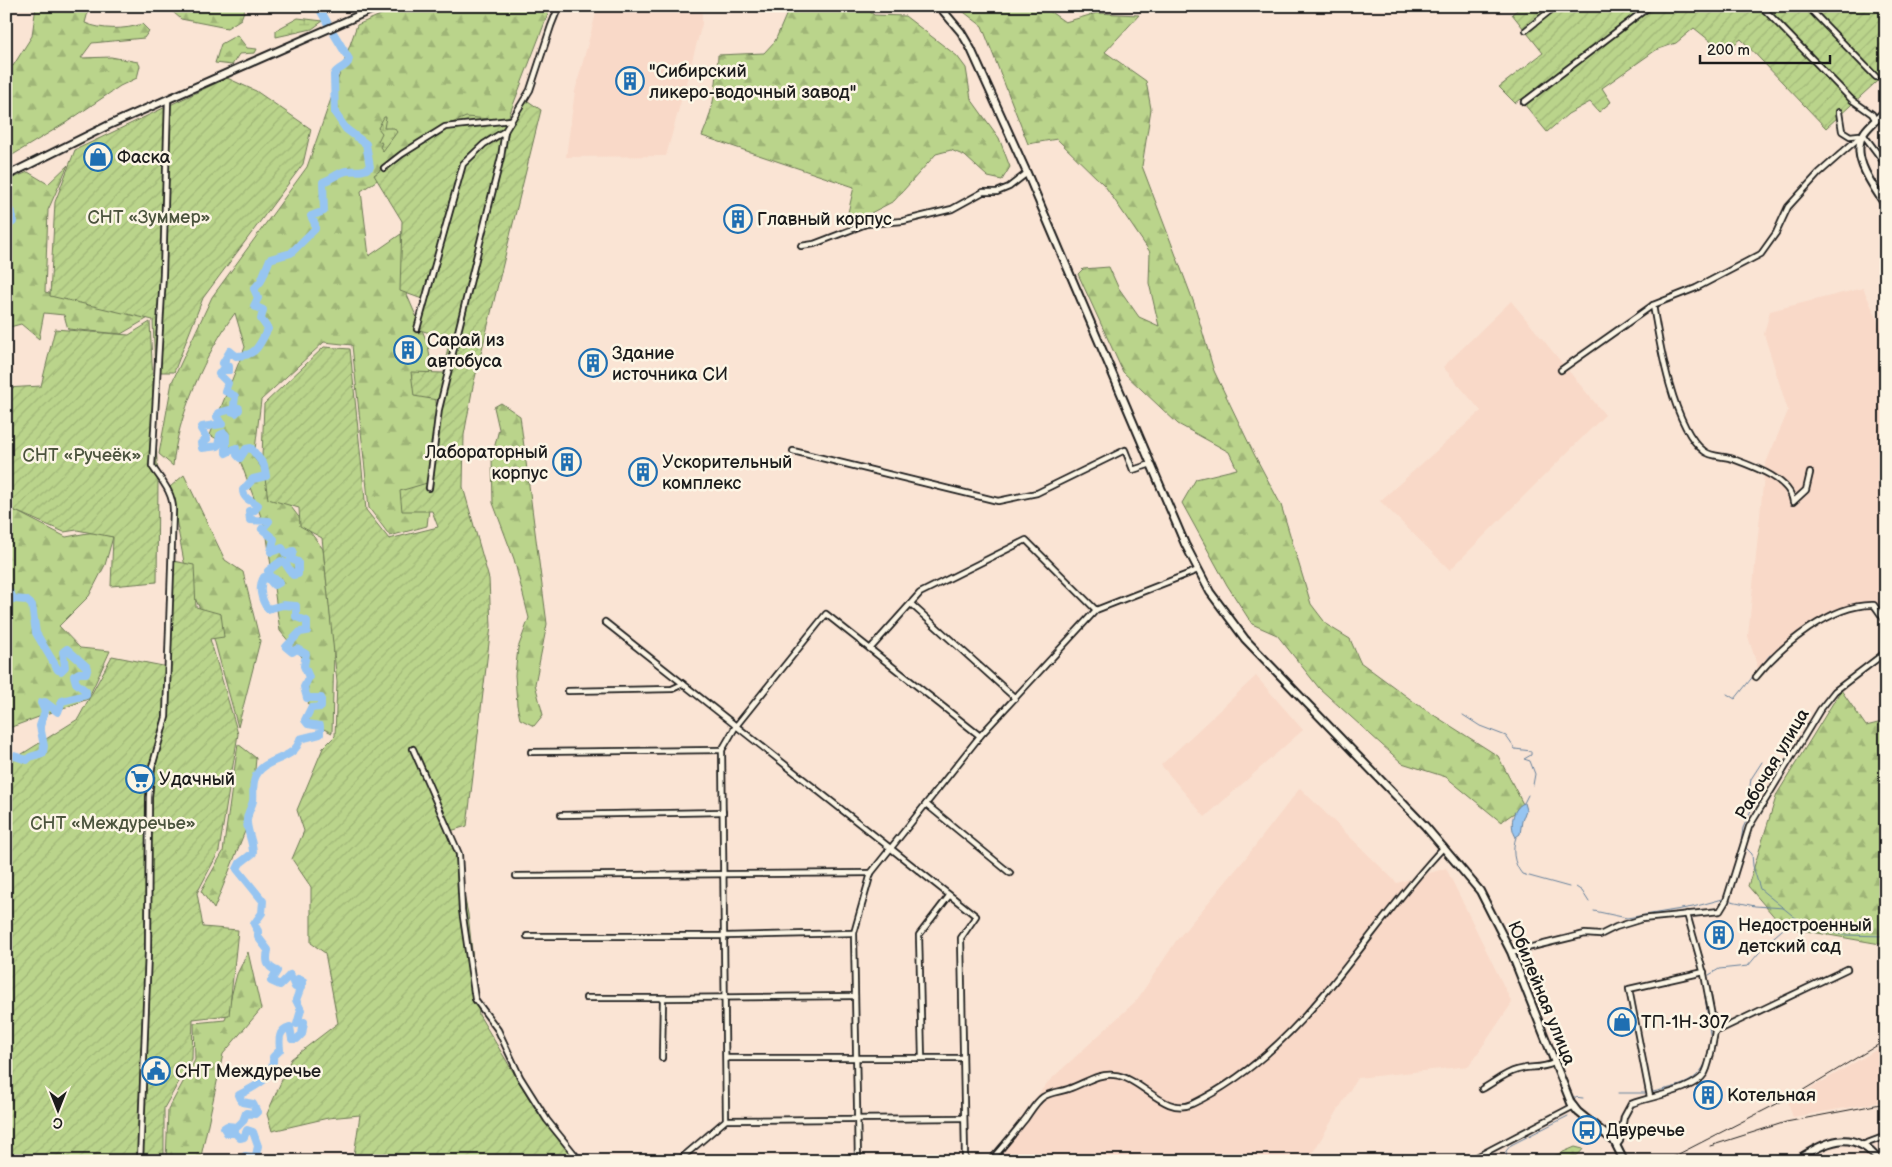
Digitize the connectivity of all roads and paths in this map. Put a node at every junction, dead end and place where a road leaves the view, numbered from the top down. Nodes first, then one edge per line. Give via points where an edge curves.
1 (380, 6) edge
2 (559, 6) edge
3 (939, 6) edge
4 (1556, 6) edge
5 (1650, 6) edge
6 (1762, 6) edge
7 (1807, 6) edge
8 (1526, 30) dead end
9 (1876, 77) dead end
10 (168, 100) junction
11 (1524, 102) dead end
12 (1886, 110) edge
13 (1839, 112) dead end
14 (511, 120) junction
15 (1876, 121) junction
16 (505, 131) junction
17 (1863, 134) junction
18 (1886, 165) edge
19 (384, 168) dead end
20 (1027, 173) junction
21 (6, 176) edge
22 (1886, 206) edge
23 (801, 246) dead end
24 (1653, 304) junction
25 (417, 328) dead end
26 (1561, 370) dead end
27 (793, 451) dead end
28 (1151, 464) junction
29 (1810, 473) dead end
30 (429, 488) dead end
31 (1198, 570) junction
32 (911, 604) junction
33 (1096, 610) junction
34 (605, 622) dead end
35 (1886, 622) edge
36 (870, 649) junction
37 (1886, 652) edge
38 (1756, 678) dead end
39 (683, 684) junction
40 (568, 692) dead end
41 (1015, 698) junction
42 (736, 726) junction
43 (980, 736) junction
44 (413, 749) dead end
45 (722, 750) junction
46 (531, 752) dead end
47 (926, 804) junction
48 (723, 812) junction
49 (561, 815) dead end
50 (1444, 847) junction
51 (890, 850) junction
52 (871, 872) junction
53 (1010, 872) dead end
54 (724, 874) junction
55 (516, 876) dead end
56 (949, 896) junction
57 (1687, 914) junction
58 (854, 933) junction
59 (527, 936) dead end
60 (724, 936) junction
61 (1511, 952) junction
62 (1847, 969) dead end
63 (1704, 972) junction
64 (855, 996) junction
65 (725, 997) junction
66 (586, 998) dead end
67 (663, 998) junction
68 (1715, 1032) junction
69 (662, 1058) dead end
70 (727, 1058) junction
71 (922, 1058) junction
72 (962, 1058) junction
73 (856, 1059) junction
74 (1554, 1063) junction
75 (1482, 1089) dead end
76 (1650, 1097) junction
77 (1574, 1106) junction
78 (963, 1118) junction
79 (726, 1120) junction
80 (858, 1120) junction
81 (1886, 1136) edge
82 (1617, 1145) junction
83 (1862, 1145) junction
84 (965, 1157) dead end
85 (140, 1161) edge
86 (580, 1161) edge
87 (678, 1161) edge
88 (858, 1161) edge
89 (990, 1161) edge
90 (1469, 1161) edge
91 (1624, 1161) edge
92 (1795, 1161) edge
93 (1879, 1161) edge

1 - 10 main road
2 - 14 street via 530,90
3 - 20 main road, Юбилейная улица via 971,49
4 - 8 street
5 - 11 street
6 - 15 street
7 - 9 street
10 - 21 main road
10 - 85 street via 163,274 152,466 169,490 173,510 166,717 150,779 148,952
12 - 15 main road
13 - 17 street via 1842,131 1850,136
14 - 16 street
14 - 19 street via 445,127
15 - 17 main road
16 - 25 street via 484,144 463,164
16 - 30 street via 439,409
17 - 18 street
17 - 22 main road via 1862,165
17 - 24 street via 1819,173 1788,207 1776,233 1761,254 1704,285
20 - 23 street via 1009,187 997,192 982,192 952,209 903,221 866,224
20 - 28 main road, Юбилейная улица
24 - 26 street
24 - 29 street via 1664,372 1692,438 1705,452 1764,473 1784,485 1792,494 1793,502 1806,490
27 - 28 street via 998,501 1037,493 1125,450 1133,470
28 - 31 main road, Юбилейная улица
31 - 33 street
31 - 50 main road, Юбилейная улица via 1245,639
32 - 33 street via 920,593 1026,540
32 - 36 street
32 - 41 street
33 - 41 street
34 - 39 street
35 - 38 street via 1874,605 1865,604 1820,620 1766,665
36 - 42 street via 826,614
36 - 43 street
37 - 57 street, Рабочая улица via 1835,691 1820,710 1749,827 1723,907 1714,913
39 - 40 street via 672,688
39 - 42 street
41 - 43 street
42 - 45 street
42 - 51 street
43 - 47 street
44 - 86 street via 458,854 462,910 475,999 498,1030 520,1077
45 - 46 street
45 - 48 street
47 - 51 street
47 - 53 street
48 - 49 street
48 - 54 street
50 - 61 main road, Юбилейная улица via 1480,891
50 - 89 street via 1310,1011 1262,1060 1229,1083 1182,1107 1168,1104 1133,1081 1116,1075 1100,1076 1050,1094 1039,1102
51 - 52 street
51 - 56 street
52 - 54 street
52 - 58 street
54 - 55 street
54 - 60 street
56 - 71 street via 919,935
56 - 72 street via 976,916 961,938
57 - 61 street, Рабочая улица via 1642,919 1600,934 1584,934
57 - 63 street
58 - 60 street
58 - 64 street
59 - 60 street
60 - 65 street
61 - 74 main road, Юбилейная улица
62 - 68 street
63 - 68 street
63 - 76 street via 1629,989
64 - 65 street
64 - 73 street
65 - 67 street
65 - 70 street
66 - 67 street
67 - 69 street
68 - 76 street via 1709,1064 1702,1077 1686,1087
70 - 73 street
70 - 79 street
71 - 72 street
71 - 73 street
72 - 78 street
73 - 80 street
74 - 75 street via 1541,1069 1515,1070
74 - 77 main road, Юбилейная улица
76 - 82 street via 1631,1104 1626,1110
77 - 82 main road, Юбилейная улица
77 - 90 street
78 - 80 street
78 - 84 street
79 - 80 street
79 - 87 street
80 - 88 street
81 - 83 street
82 - 91 main road, Юбилейная улица
83 - 92 main road via 1853,1139 1838,1140
83 - 93 main road

